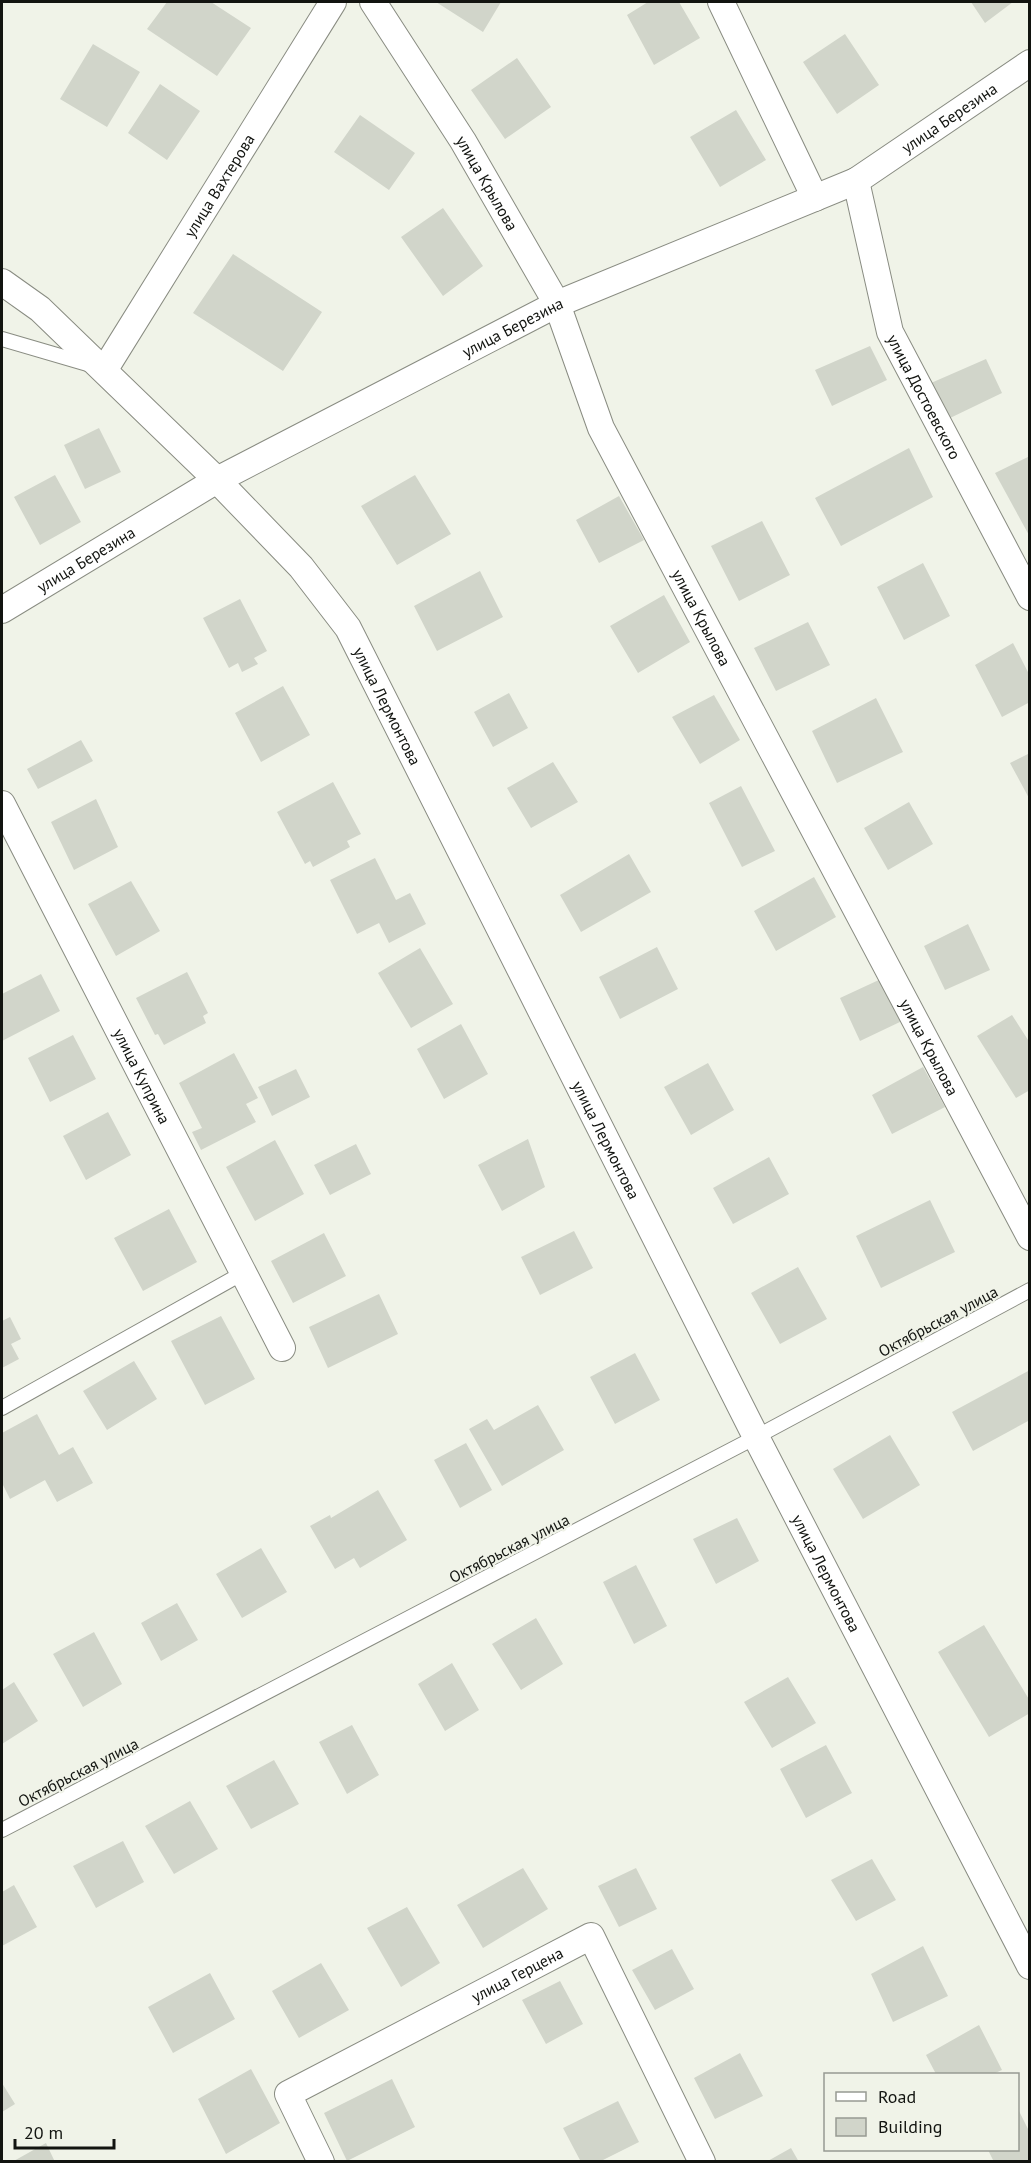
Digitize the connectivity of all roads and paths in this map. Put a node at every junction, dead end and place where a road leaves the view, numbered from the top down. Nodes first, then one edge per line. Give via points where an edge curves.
1 (333, 2) edge
2 (373, 2) edge
3 (721, 2) edge
4 (1029, 63) edge
5 (856, 181) junction
6 (815, 198) junction
7 (2, 282) edge
8 (557, 304) junction
9 (2, 339) edge
10 (105, 369) junction
11 (217, 480) junction
12 (1029, 597) edge
13 (2, 610) edge
14 (2, 804) edge
15 (1029, 1237) edge
16 (243, 1273) junction
17 (1029, 1290) edge
18 (282, 1348) dead end
19 (2, 1408) edge
20 (756, 1437) junction
21 (2, 1830) edge
22 (1029, 1966) edge
23 (321, 2162) edge
24 (702, 2162) edge

1 - 10 street, улица Вахтерова
2 - 8 street, улица Крылова via 463,141
3 - 6 street
4 - 5 street, улица Березина
5 - 6 street, улица Березина
5 - 12 street, улица Достоевского via 890,332
6 - 8 street, улица Березина
7 - 10 street, улица Лермонтова via 40,309
8 - 11 street, улица Березина
8 - 15 street, улица Крылова via 601,428
9 - 10 lane
10 - 11 street, улица Лермонтова
11 - 13 street, улица Березина
11 - 20 street, улица Лермонтова via 301,567 348,628
14 - 16 street, улица Куприна
16 - 18 street, улица Куприна
16 - 19 lane
17 - 20 lane, Октябрьская улица
20 - 21 lane, Октябрьская улица
20 - 22 street, улица Лермонтова
23 - 24 street, улица Герцена via 288,2094 591,1936

